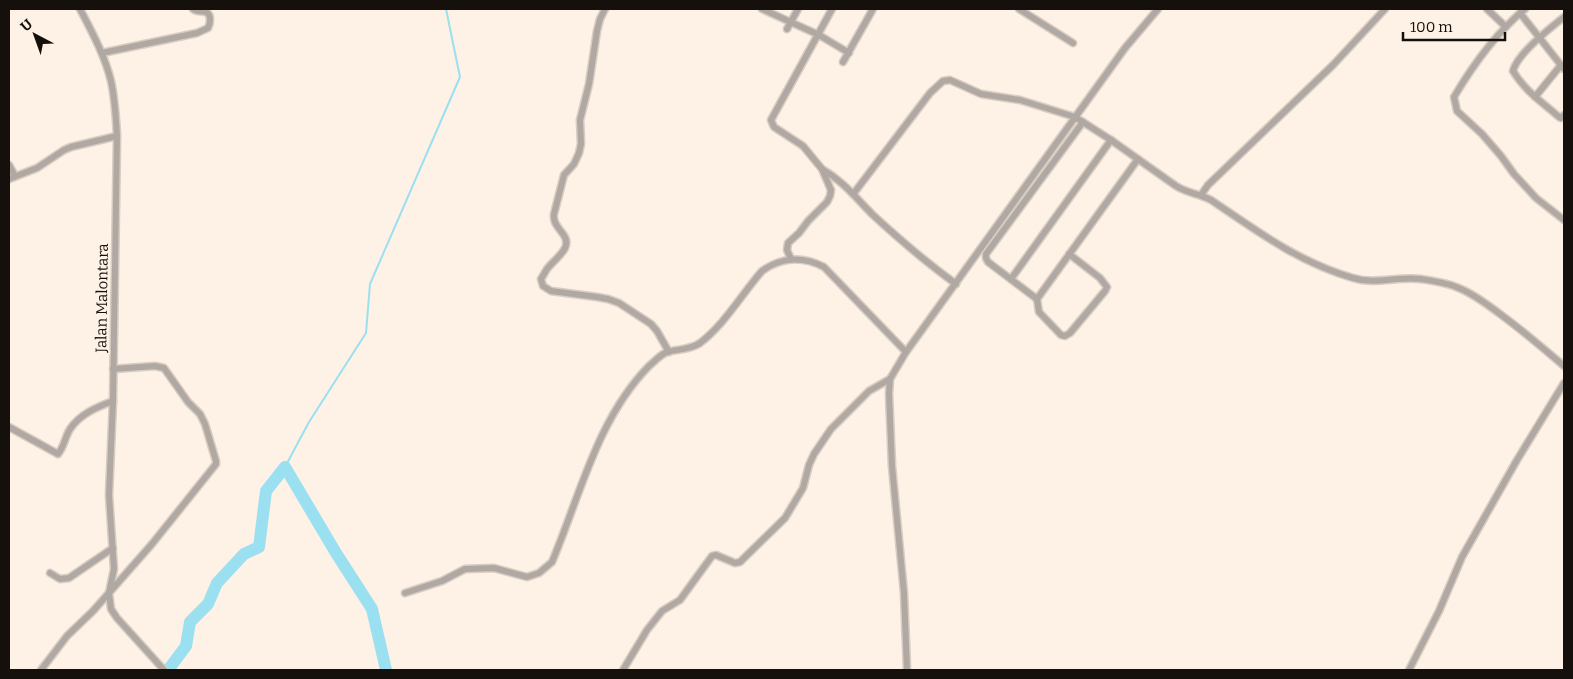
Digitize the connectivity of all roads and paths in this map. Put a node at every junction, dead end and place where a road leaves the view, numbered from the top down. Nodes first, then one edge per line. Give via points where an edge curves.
1 (80, 9) edge
2 (193, 9) edge
3 (605, 9) edge
4 (764, 9) edge
5 (798, 9) edge
6 (832, 9) edge
7 (873, 9) edge
8 (1019, 9) edge
9 (1158, 9) edge
10 (1385, 9) edge
11 (1486, 9) edge
12 (1522, 11) edge
13 (1564, 17) edge
14 (791, 22) junction
15 (1506, 27) junction
16 (787, 29) dead end
17 (819, 35) junction
18 (1539, 37) junction
19 (1073, 43) dead end
20 (849, 53) junction
21 (102, 54) junction
22 (843, 62) dead end
23 (1563, 66) edge
24 (1535, 98) junction
25 (1564, 115) edge
26 (1074, 117) junction
27 (1083, 122) junction
28 (117, 136) junction
29 (1111, 140) junction
30 (1138, 158) junction
31 (9, 165) edge
32 (822, 169) junction
33 (12, 178) edge
34 (854, 193) junction
35 (1200, 195) junction
36 (1564, 220) edge
37 (1069, 254) junction
38 (791, 259) junction
39 (1012, 279) junction
40 (956, 284) junction
41 (1037, 299) junction
42 (669, 352) junction
43 (906, 352) junction
44 (1564, 366) edge
45 (113, 369) junction
46 (890, 379) junction
47 (1564, 384) edge
48 (113, 401) junction
49 (9, 427) edge
50 (113, 548) junction
51 (50, 573) dead end
52 (109, 593) junction
53 (405, 593) dead end
54 (41, 670) edge
55 (164, 670) edge
56 (623, 670) edge
57 (907, 670) edge
58 (1409, 670) edge

1 - 21 street, Jalan Malontara
2 - 21 street via 208,14 208,28
3 - 42 street via 597,31 580,120 579,153 564,175 554,214 556,226 567,242 565,250 541,279 543,286 551,291 619,303 651,324
4 - 14 street
5 - 14 street
6 - 17 street
7 - 20 street
8 - 19 street
9 - 26 street
10 - 35 street via 1333,65
11 - 15 street
12 - 15 street
12 - 18 street
13 - 18 street
14 - 16 street
14 - 17 street
15 - 36 street via 1458,90 1454,97 1456,111 1482,134 1536,198
17 - 20 street
17 - 32 street via 771,120 774,127 802,146
18 - 23 street
18 - 24 street via 1513,71
20 - 22 street
21 - 28 street, Jalan Malontara via 111,82
23 - 24 street
24 - 25 street via 1559,117
26 - 27 street
26 - 34 street via 1020,100 982,94 950,80 943,81 930,93
26 - 40 street
27 - 29 street
27 - 39 street via 986,254 988,262
28 - 33 street via 64,150 36,168
28 - 45 street, Jalan Malontara
29 - 30 street
29 - 39 street
30 - 35 street via 1184,190
30 - 37 street
31 - 33 street
32 - 34 street
32 - 38 street via 831,190 830,196 788,243
34 - 40 street via 915,252
35 - 44 street via 1272,242 1304,259 1353,278 1367,281 1421,279 1462,289 1518,327
37 - 41 street
37 - 41 street via 1103,281 1107,287 1105,291 1065,336 1039,312
38 - 42 street via 762,271 701,341 692,347
38 - 43 street via 824,267
39 - 41 street
40 - 43 street
42 - 53 street via 648,368 614,414 594,453 552,562 527,577 494,568 465,570
43 - 46 street
45 - 48 street, Jalan Malontara
45 - 52 street via 164,368 203,419 216,461 178,512
46 - 56 street via 869,391 832,429 814,454 803,488 784,518 740,562 712,556 680,600 662,612 647,630
46 - 57 street via 892,466 904,593
47 - 58 street via 1462,557
48 - 49 street via 90,410 76,422 58,454
48 - 50 street, Jalan Malontara via 109,494
50 - 51 street via 67,579
50 - 52 street, Jalan Malontara via 114,569
52 - 54 street via 67,636
52 - 55 street via 116,618

